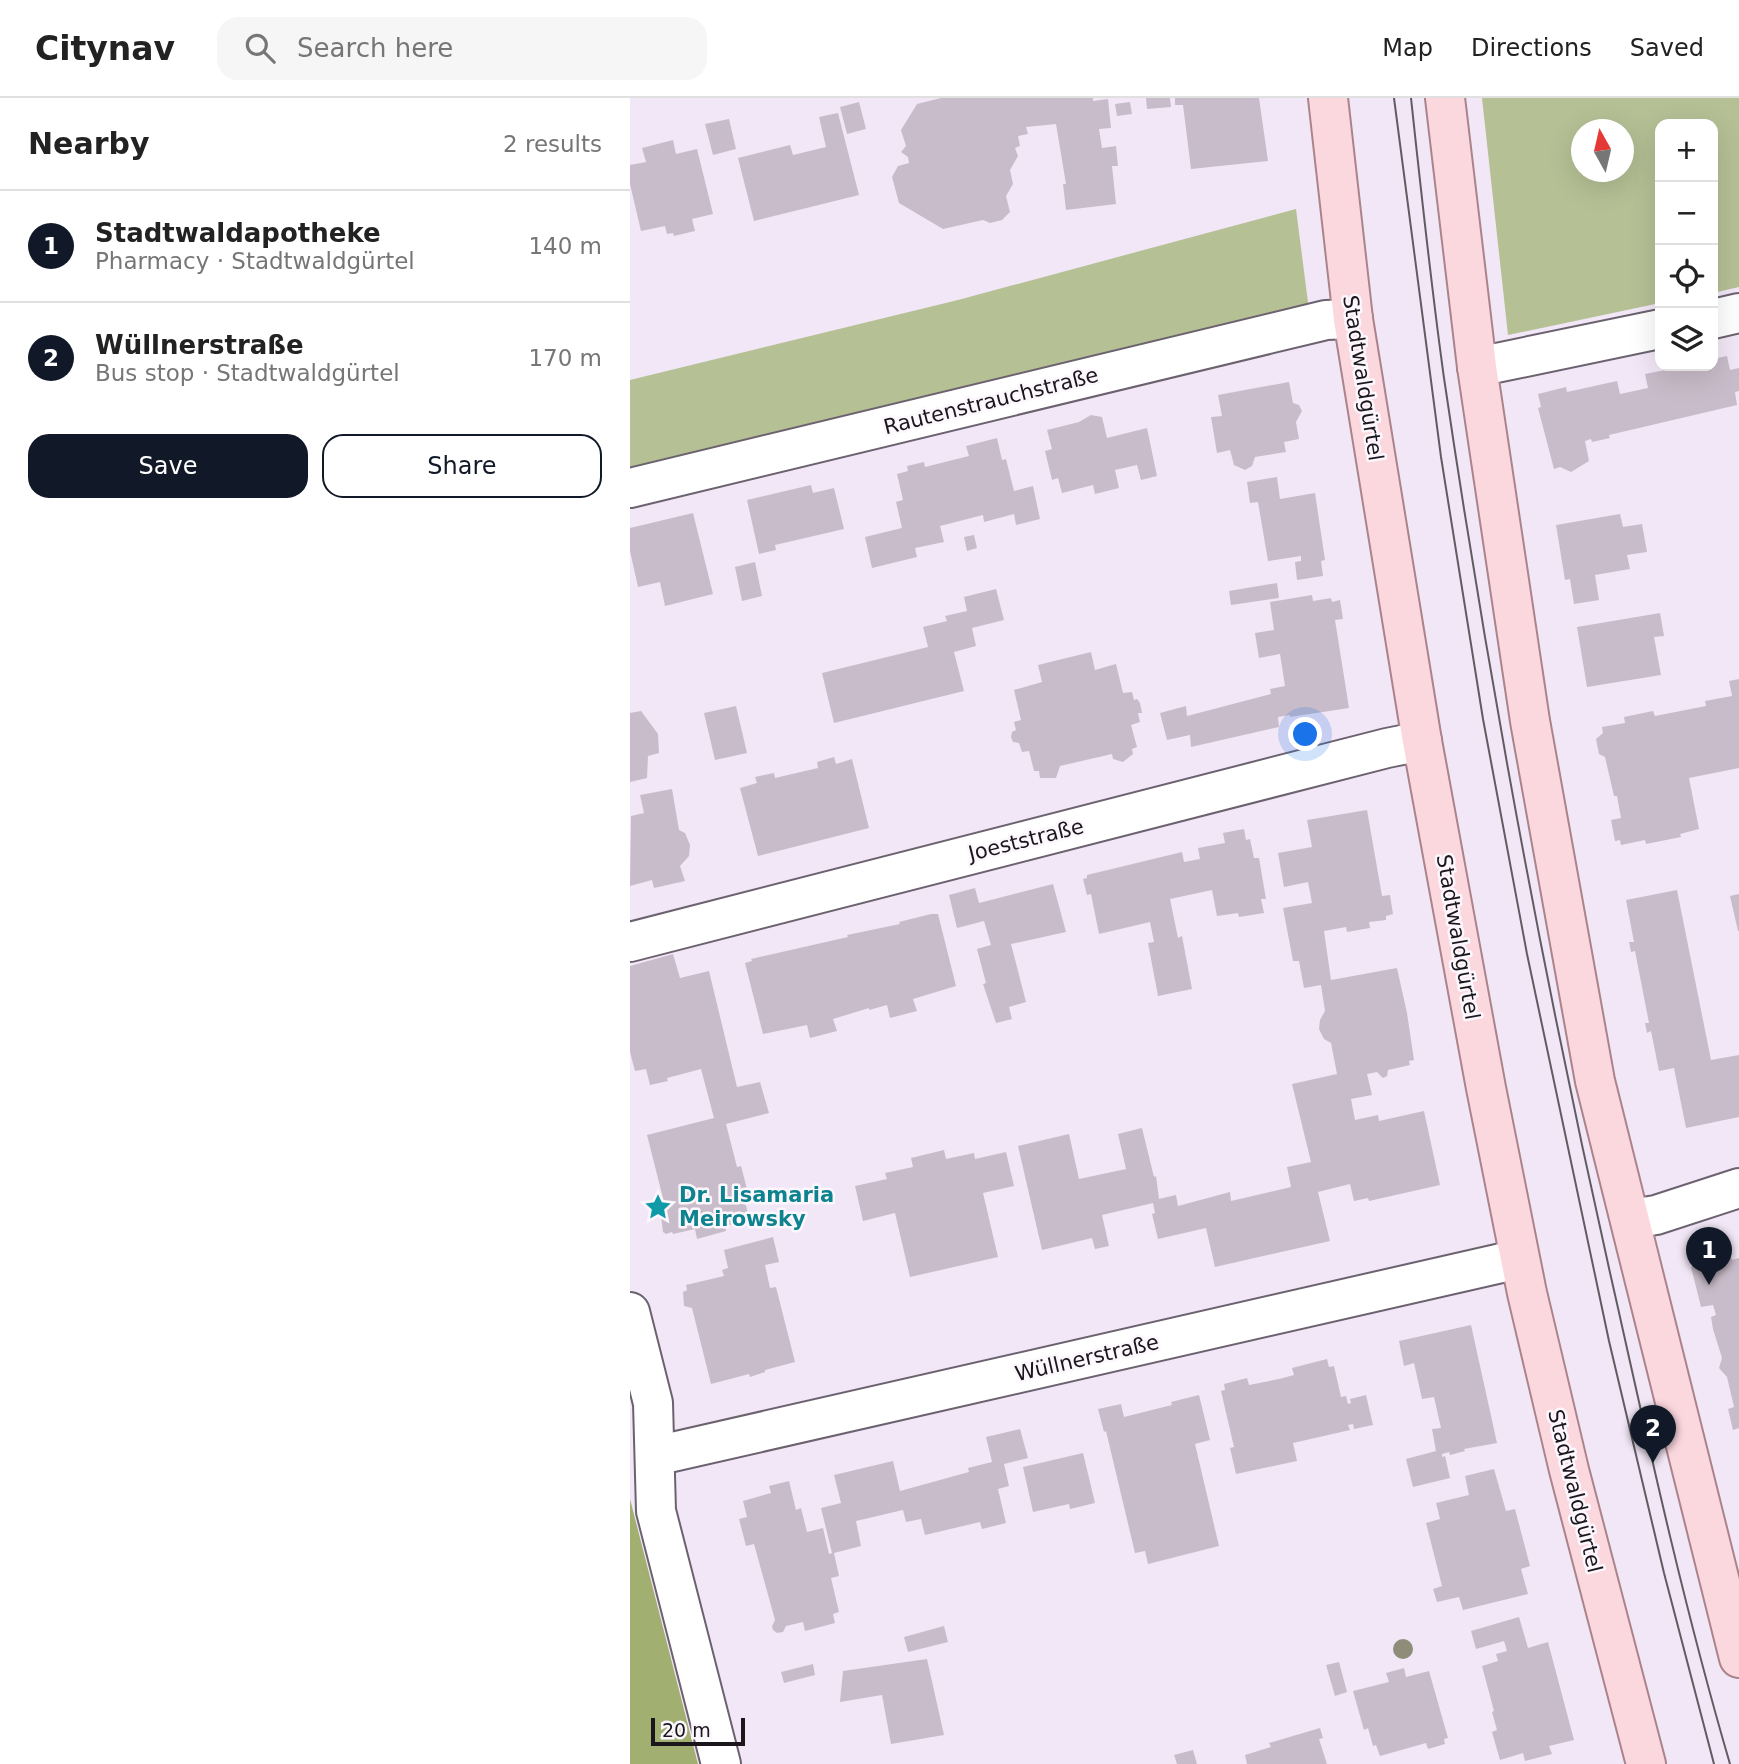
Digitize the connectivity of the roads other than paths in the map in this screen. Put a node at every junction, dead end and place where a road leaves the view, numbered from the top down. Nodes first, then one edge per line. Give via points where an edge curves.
1 (1328, 98) edge
2 (1445, 98) edge
3 (1739, 313) edge
4 (1718, 318) edge
5 (1353, 319) junction
6 (1655, 330) edge
7 (1476, 367) junction
8 (630, 488) edge
9 (1422, 741) junction
10 (630, 942) edge
11 (1739, 1188) edge
12 (1630, 1219) junction
13 (1519, 1259) junction
14 (630, 1312) edge
15 (655, 1457) junction
16 (1739, 1658) edge
17 (721, 1764) edge
18 (1646, 1764) edge

1 - 5 main road, Stadtwaldgürtel
2 - 7 main road
3 - 4 street
5 - 8 street, Rautenstrauchstraße via 1326,320
5 - 9 main road, Stadtwaldgürtel
6 - 7 street
7 - 12 main road via 1537,761 1595,1081
9 - 10 street, Joeststraße
9 - 13 main road, Stadtwaldgürtel
11 - 12 street
12 - 16 main road
13 - 15 street, Wüllnerstraße
13 - 18 main road, Stadtwaldgürtel
14 - 15 street via 653,1403
15 - 17 street via 656,1511

